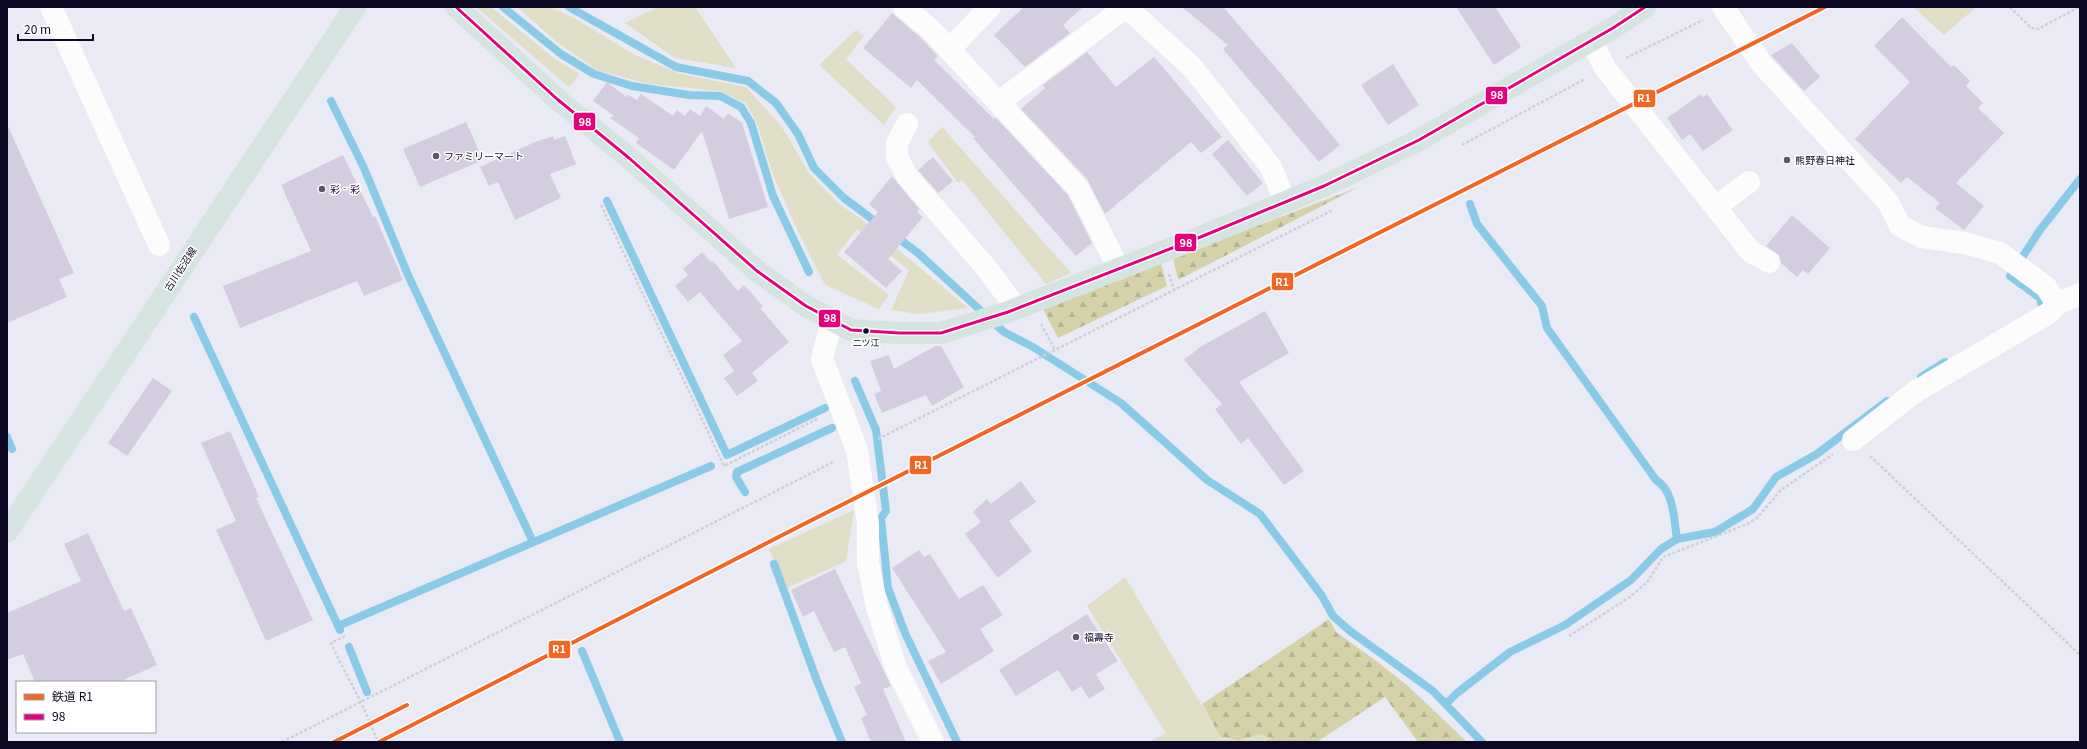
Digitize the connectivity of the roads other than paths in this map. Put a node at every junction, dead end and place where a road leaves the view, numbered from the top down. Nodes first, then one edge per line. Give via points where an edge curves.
1 (51, 7) edge
2 (355, 7) edge
3 (456, 7) edge
4 (904, 7) edge
5 (990, 7) edge
6 (1126, 7) edge
7 (1645, 7) edge
8 (1723, 7) edge
9 (1592, 40) junction
10 (949, 50) junction
11 (999, 102) junction
12 (908, 124) dead end
13 (1749, 182) dead end
14 (1285, 202) junction
15 (1716, 207) junction
16 (159, 245) dead end
17 (1769, 262) dead end
18 (1118, 269) junction
19 (2080, 294) edge
20 (2057, 304) junction
21 (1018, 308) junction
22 (832, 320) junction
23 (1853, 440) road end
24 (7, 532) edge
25 (933, 742) edge

1 - 16 street
2 - 24 main road, 古川佐沼線
3 - 22 main road via 557,99 629,158 757,271 806,306
4 - 10 street via 930,29
5 - 10 street
6 - 11 street
6 - 14 street via 1192,67 1271,167
7 - 9 main road
8 - 20 street via 1761,63 1888,202 1900,226 1922,237 1964,243 2000,253 2046,287
9 - 14 main road via 1419,140
9 - 15 street via 1605,68
10 - 11 street
11 - 18 street via 1078,188
12 - 21 street via 898,143 897,157 907,176
13 - 15 street
14 - 18 main road
15 - 17 street via 1750,252
18 - 21 main road
19 - 20 street
20 - 23 street via 2049,313 1915,392
21 - 22 main road via 941,333 851,330
22 - 25 street via 822,359 857,450 868,524 868,563 877,607 896,668

